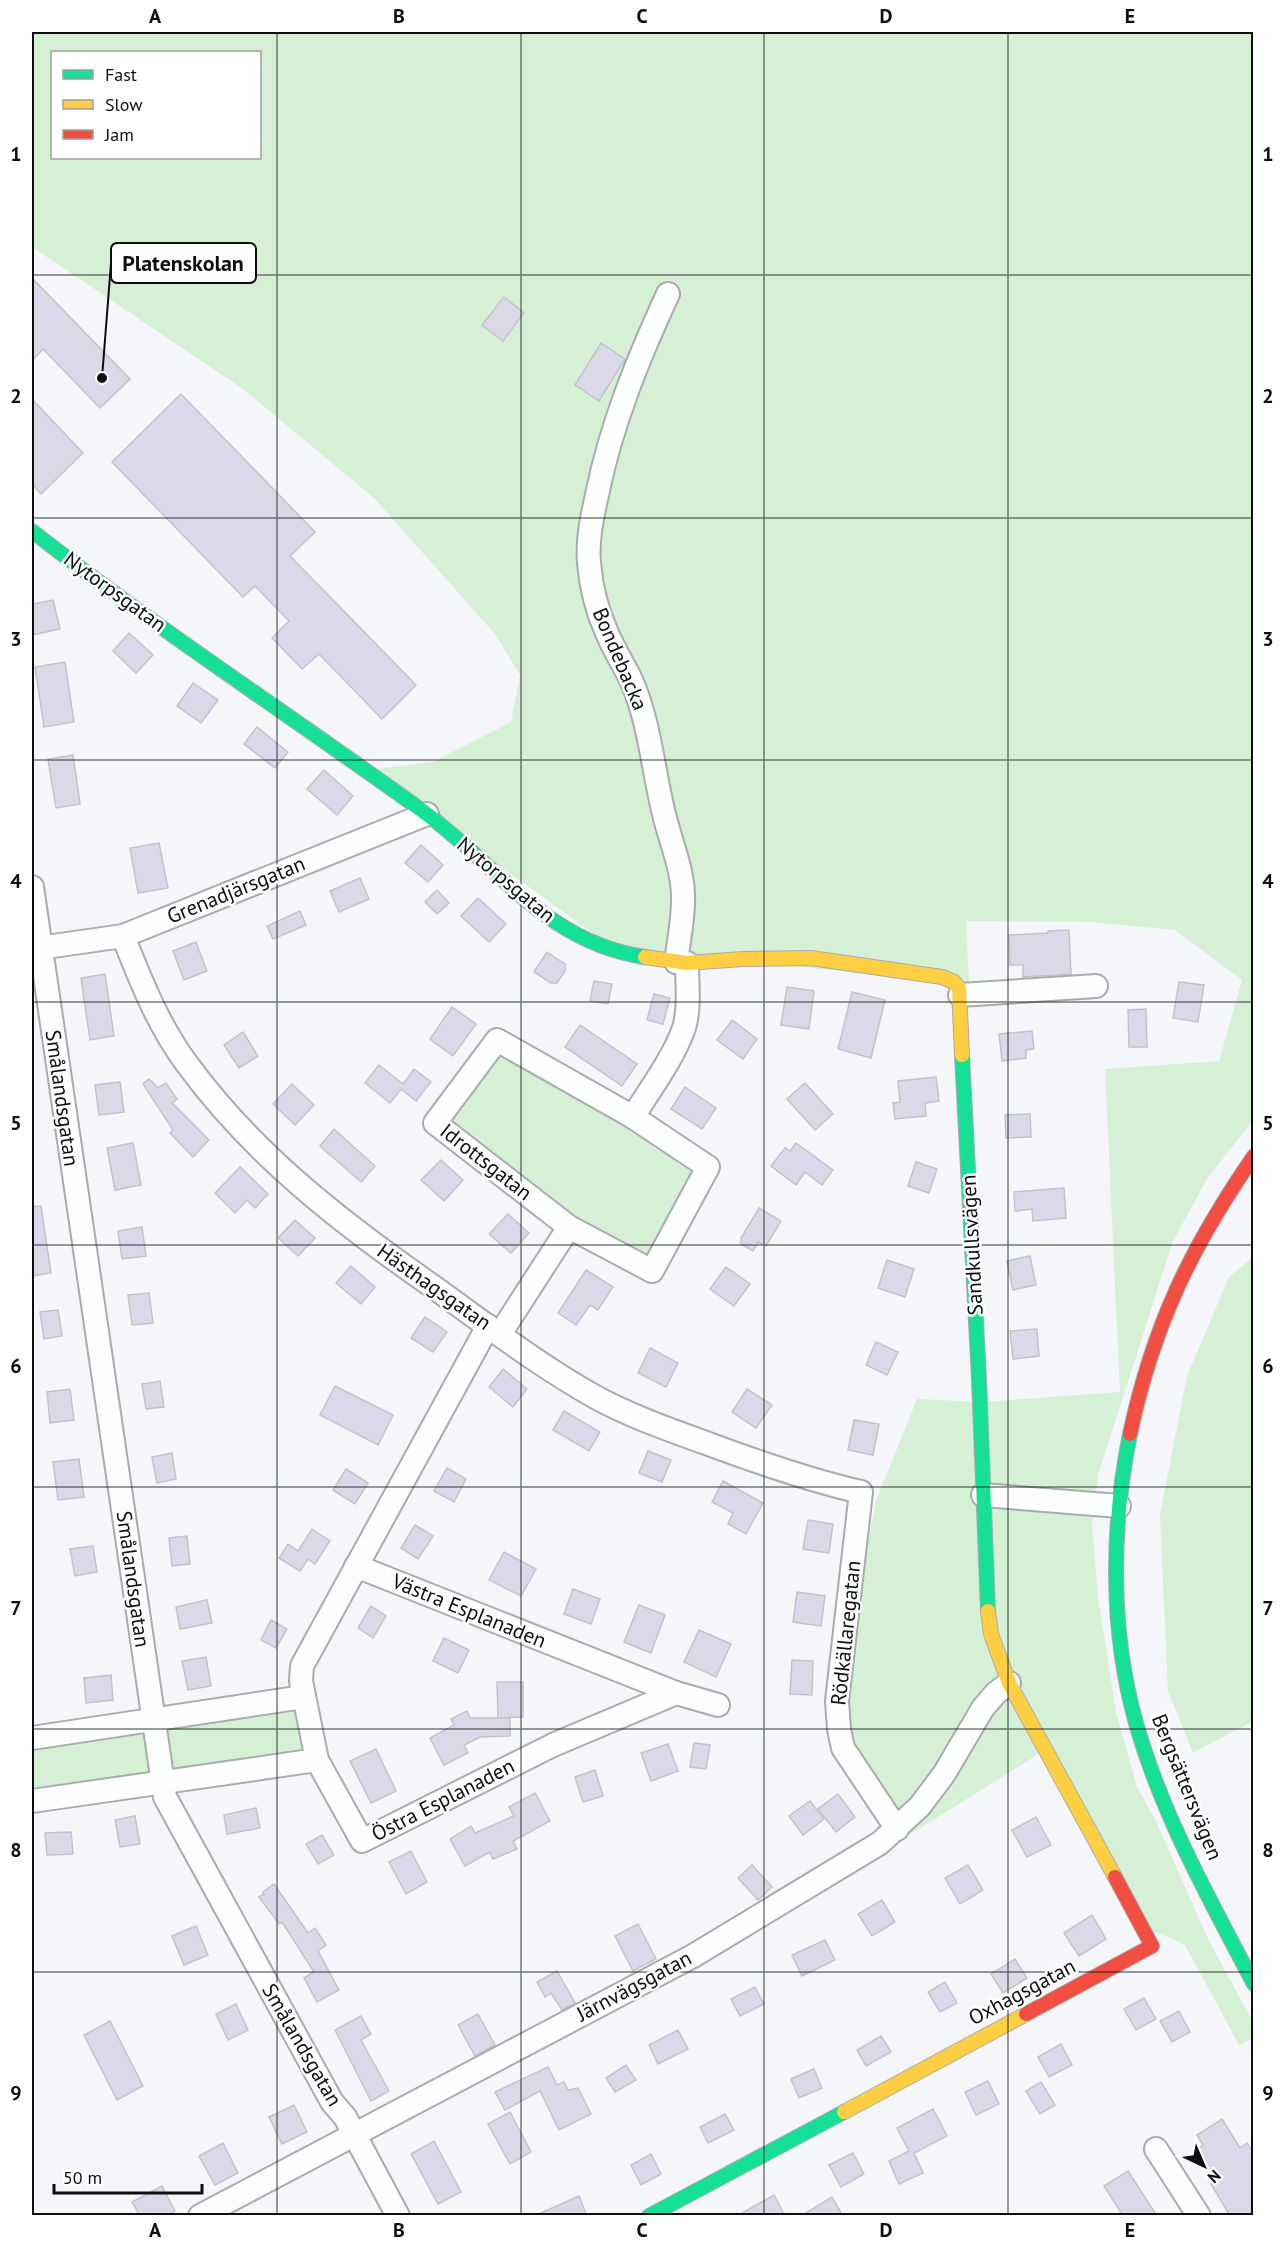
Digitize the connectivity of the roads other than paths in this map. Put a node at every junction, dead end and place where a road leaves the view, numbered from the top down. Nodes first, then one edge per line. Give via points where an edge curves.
1 (668, 294) dead end
2 (32, 531) edge
3 (427, 814) junction
4 (32, 887) edge
5 (123, 936) junction
6 (39, 948) junction
7 (681, 962) junction
8 (1096, 986) dead end
9 (960, 995) junction
10 (633, 1117) junction
11 (1254, 1156) edge
12 (570, 1227) junction
13 (494, 1330) junction
14 (861, 1492) joint
15 (982, 1495) junction
16 (1119, 1506) junction
17 (356, 1566) junction
18 (1009, 1683) junction
19 (676, 1693) junction
20 (303, 1697) junction
21 (718, 1705) dead end
22 (153, 1719) junction
23 (32, 1738) edge
24 (317, 1760) junction
25 (162, 1782) junction
26 (32, 1802) edge
27 (897, 1829) junction
28 (1254, 1984) edge
29 (354, 2133) junction
30 (1156, 2149) dead end
31 (200, 2216) edge
32 (398, 2216) edge
33 (649, 2216) edge
34 (1199, 2216) edge

1 - 7 street, Bondebacka via 622,403 603,464 591,524 589,561 594,598 603,624 647,723 656,781 683,892
2 - 3 street, Nytorpsgatan via 104,587
3 - 5 street, Grenadjärsgatan
3 - 7 street, Nytorpsgatan via 546,917 581,938 638,956
4 - 6 street, Smålandsgatan
5 - 6 street, Grenadjärsgatan
5 - 13 street, Hästhagsgatan via 156,1015 186,1063 247,1136 348,1226
6 - 22 street, Smålandsgatan
7 - 9 street, Nytorpsgatan via 812,958 942,977 954,982
7 - 10 street via 687,1004 684,1027
8 - 9 street
9 - 15 street, Sandkullsvägen
10 - 12 street, Idrottsgatan via 708,1167 652,1271
10 - 12 street, Idrottsgatan via 497,1040 435,1123
11 - 16 street, Bergsättersvägen via 1223,1197 1166,1307 1134,1409
12 - 13 street
13 - 14 street, Hästhagsgatan via 561,1376 650,1422 771,1468
13 - 17 street
14 - 27 street, Rödkällaregatan via 837,1701 839,1729 843,1748
15 - 16 street
15 - 18 street, Sandkullsvägen via 987,1615
16 - 28 street, Bergsättersvägen via 1118,1623 1143,1744 1170,1814
17 - 19 street, Västra Esplanaden
17 - 20 street via 302,1666
18 - 27 street, Järnvägsgatan via 983,1708 944,1774
18 - 33 street, Oxhagsgatan via 1152,1946
19 - 21 street, Västra Esplanaden
19 - 24 street, Östra Esplanaden via 553,1745 362,1841
20 - 22 street
20 - 24 street
22 - 23 street
22 - 25 street, Smålandsgatan
24 - 25 street
25 - 26 street
25 - 29 street, Smålandsgatan via 165,1797 208,1877 332,2102
27 - 29 street, Järnvägsgatan via 693,1956
29 - 31 street, Järnvägsgatan
29 - 32 street, Smålandsgatan
30 - 34 street

